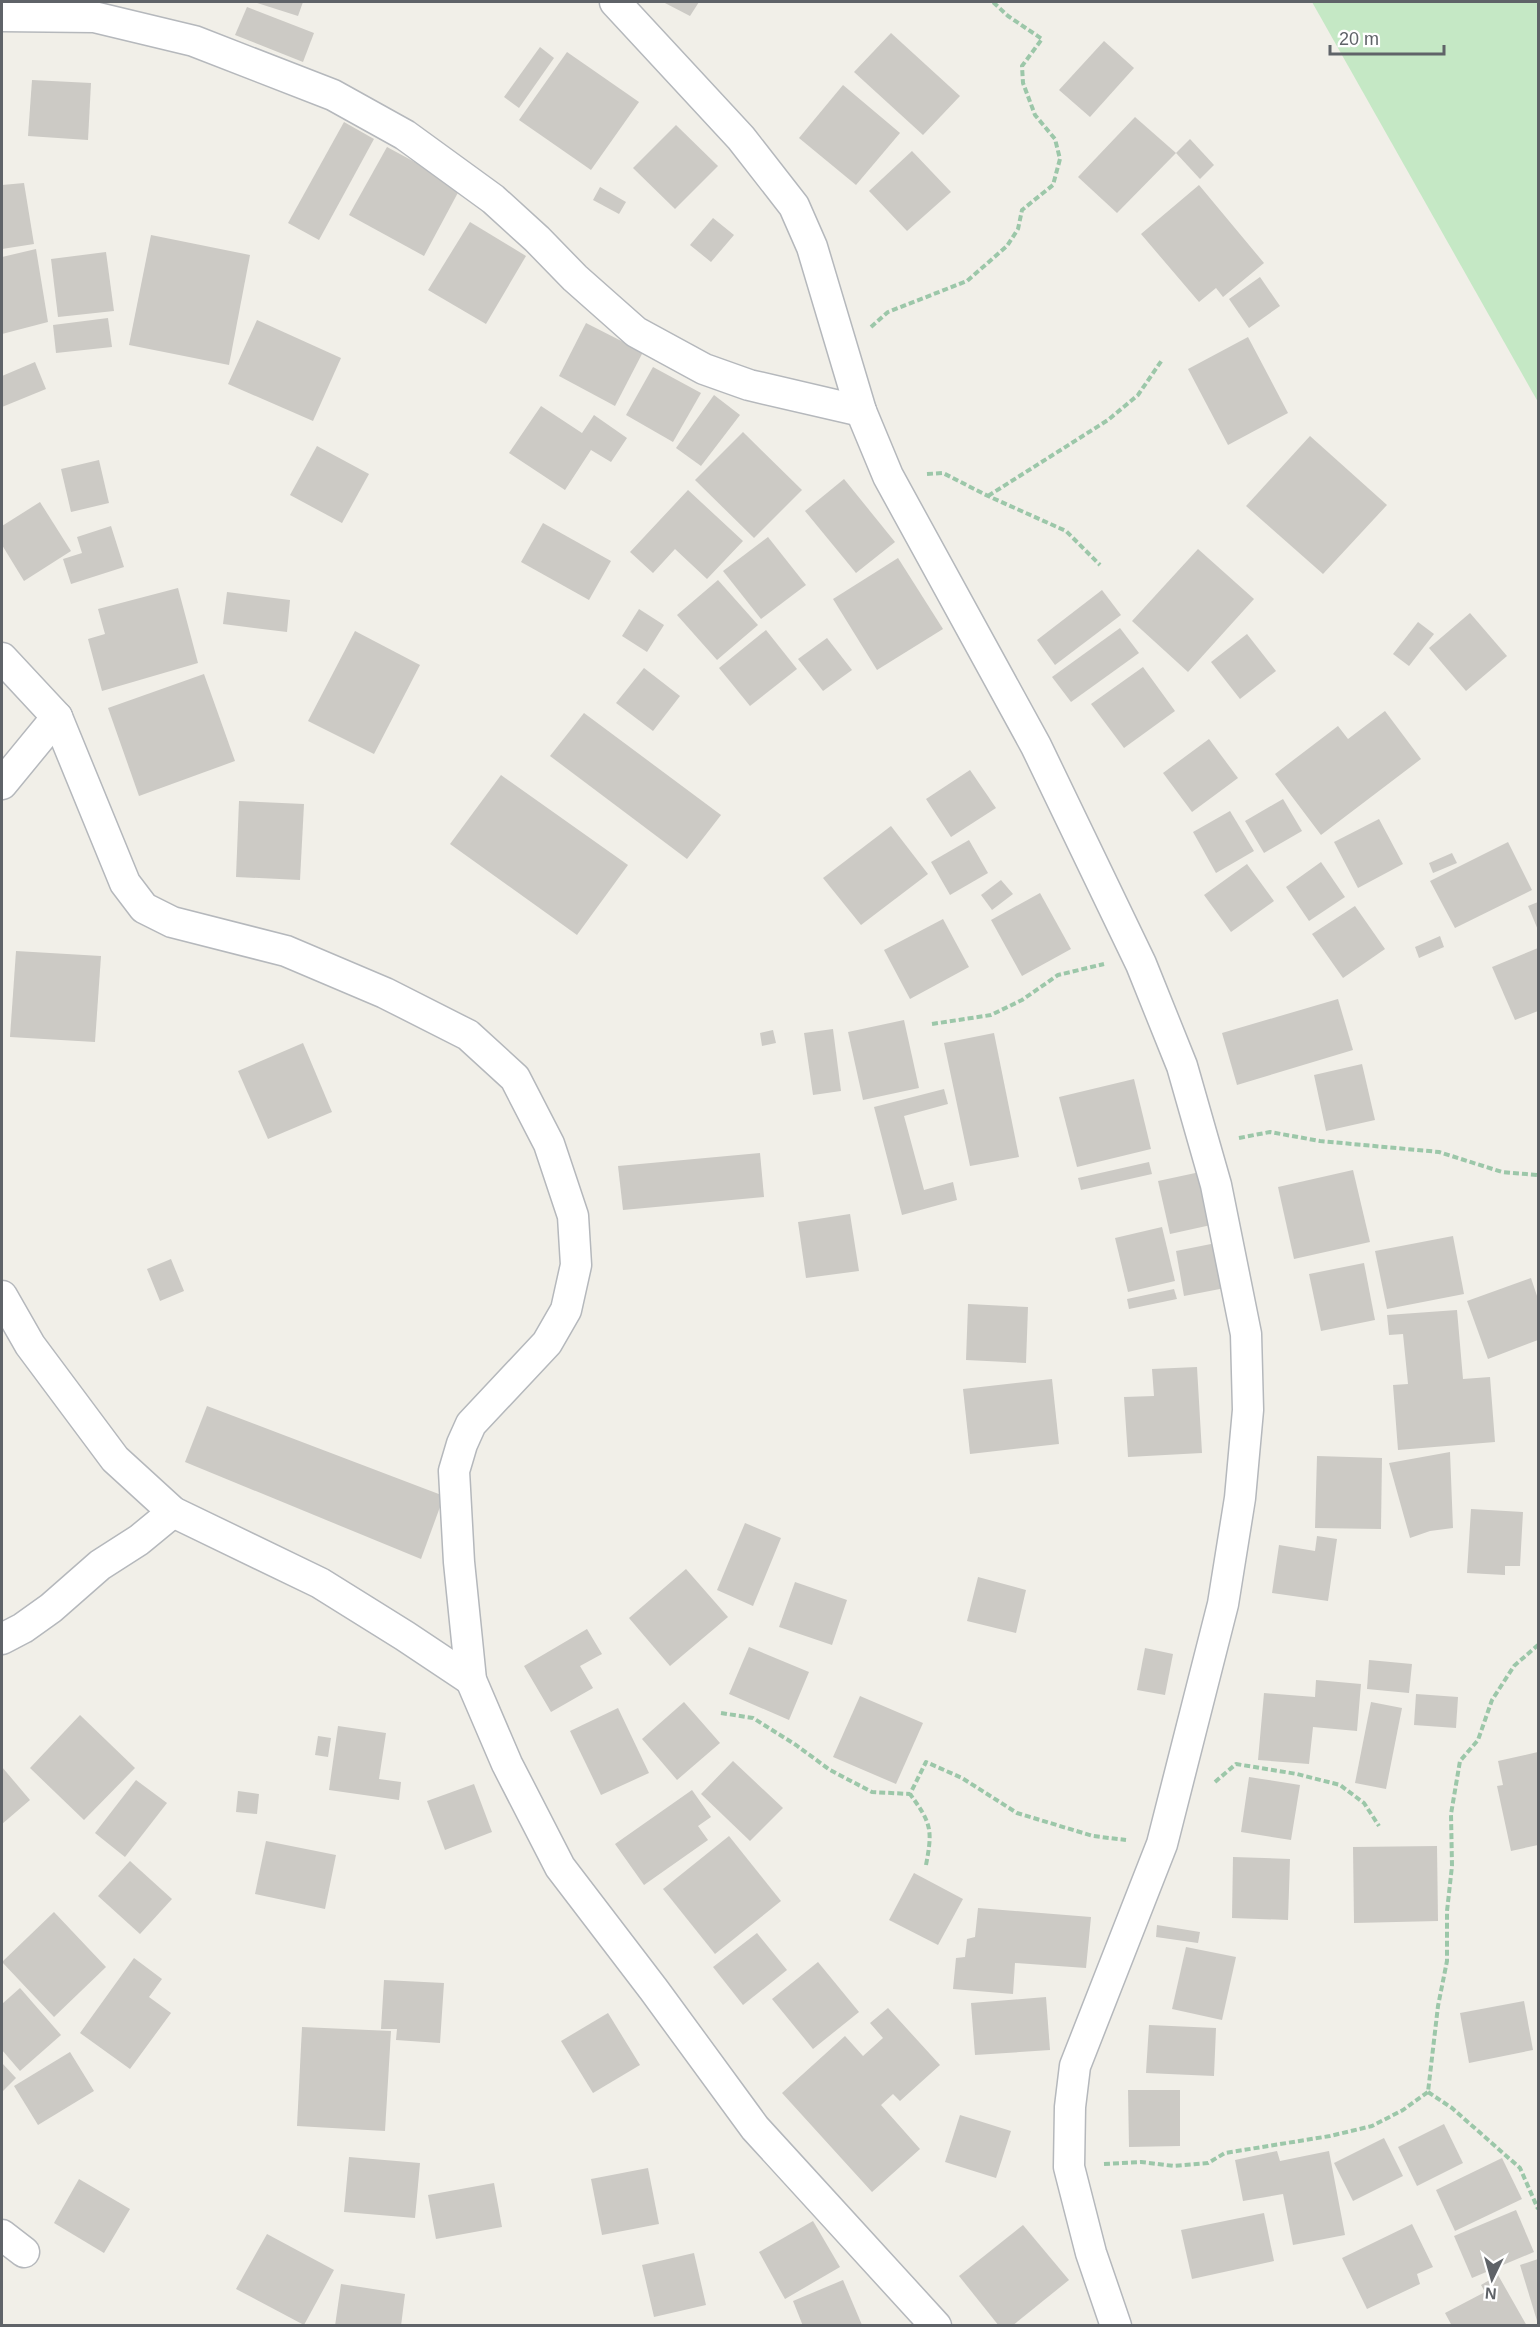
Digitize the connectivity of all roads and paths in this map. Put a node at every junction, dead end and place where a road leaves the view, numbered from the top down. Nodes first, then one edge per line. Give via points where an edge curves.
1 (615, 2) edge
2 (993, 2) edge
3 (2, 16) edge
4 (867, 330) dead end
5 (1162, 360) dead end
6 (861, 411) junction
7 (888, 476) junction
8 (988, 496) junction
9 (1100, 565) dead end
10 (2, 658) edge
11 (57, 717) junction
12 (2, 784) edge
13 (1141, 964) junction
14 (932, 1024) dead end
15 (1539, 1175) edge
16 (1216, 1185) junction
17 (2, 1296) edge
18 (173, 1512) junction
19 (2, 1638) edge
20 (1539, 1645) edge
21 (471, 1680) junction
22 (721, 1713) dead end
23 (1209, 1787) dead end
24 (910, 1794) junction
25 (1379, 1826) dead end
26 (1162, 1844) junction
27 (926, 1865) dead end
28 (1428, 2092) junction
29 (1069, 2167) junction
30 (1539, 2209) edge
31 (936, 2325) edge
32 (1116, 2325) edge

1 - 6 street via 741,138 794,206 812,247
2 - 4 path via 1042,39 1022,66 1023,84 1035,115 1054,139 1060,159 1053,185 1022,210 1018,229 1006,246 968,281 888,312
3 - 6 street via 94,17 194,41 333,95 405,135 493,199 636,332 704,369 749,385
5 - 8 path via 1138,395 1108,420
6 - 7 street
7 - 8 path via 943,473
7 - 13 street via 1036,746
8 - 9 path via 1066,531
10 - 11 street
11 - 12 street
11 - 21 street via 124,883 144,908 172,922 286,951 385,993 468,1035 515,1078 549,1144 573,1216 576,1265 566,1310 547,1343 471,1424 454,1471
13 - 14 path via 1106,963 1058,975 1022,1000 991,1015
13 - 16 street via 1182,1066
15 - 16 path via 1502,1172 1439,1152 1320,1141 1270,1132 1228,1139
16 - 26 street via 1246,1334 1248,1410 1240,1498 1223,1604
17 - 18 street via 30,1345 115,1459
18 - 19 street via 100,1565 51,1608
18 - 21 street via 320,1583
20 - 28 path via 1514,1666 1492,1700 1478,1740 1460,1761 1451,1814 1447,1961
21 - 31 street via 507,1764 560,1867 755,2128
22 - 24 path via 753,1718 830,1770 872,1792
23 - 25 path via 1236,1764 1297,1774 1340,1785 1364,1803
24 - 26 path via 927,1762 962,1778 1017,1813 1094,1836
24 - 27 path via 924,1814 931,1837
26 - 29 street via 1075,2066
28 - 29 path via 1372,2126 1295,2143 1225,2152 1208,2163
28 - 30 path via 1476,2127 1520,2168
29 - 32 street via 1091,2253

